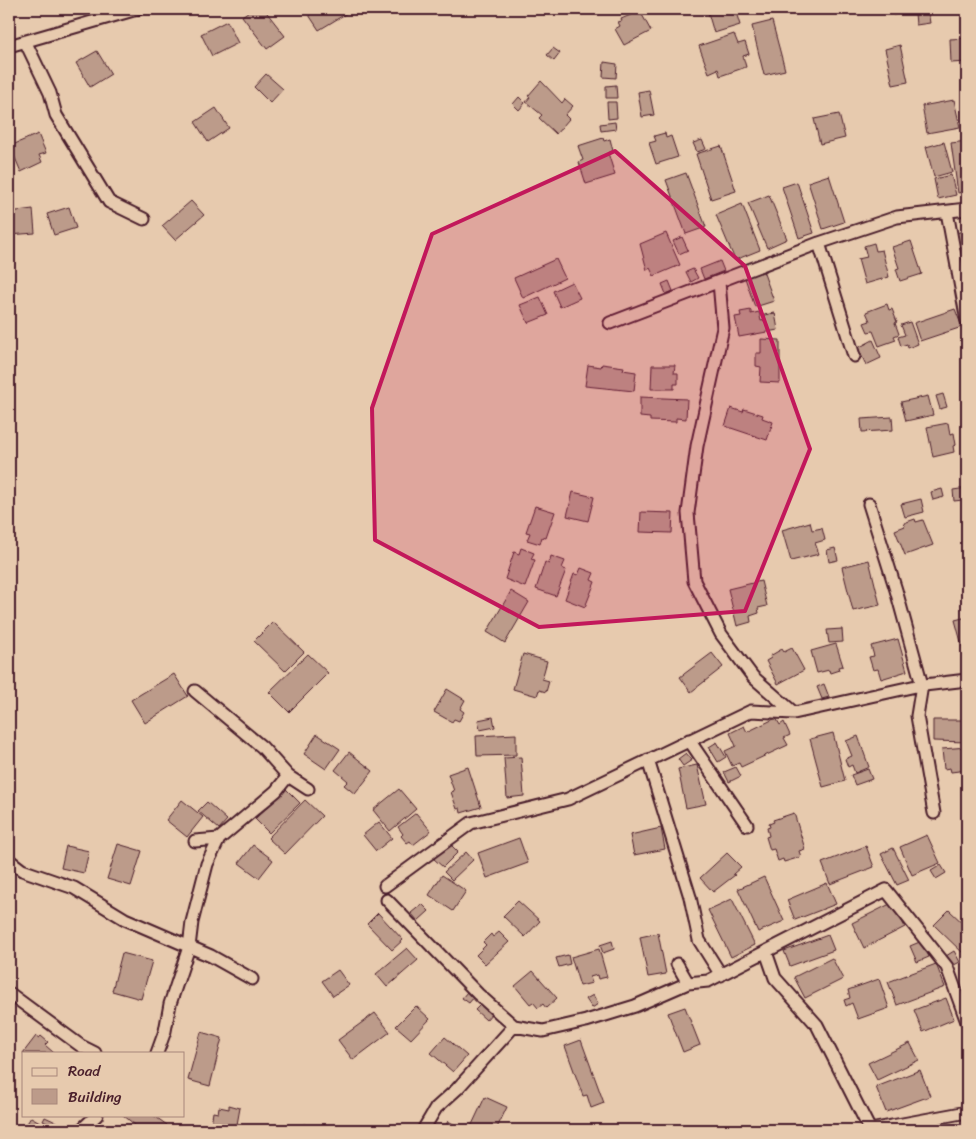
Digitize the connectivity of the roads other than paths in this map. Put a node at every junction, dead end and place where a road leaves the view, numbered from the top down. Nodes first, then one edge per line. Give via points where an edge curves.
1 (137, 9) edge
2 (26, 43) junction
3 (9, 46) edge
4 (967, 209) edge
5 (947, 212) junction
6 (144, 219) dead end
7 (819, 243) junction
8 (719, 282) junction
9 (967, 321) edge
10 (610, 323) dead end
11 (854, 356) dead end
12 (868, 504) dead end
13 (967, 680) edge
14 (922, 685) junction
15 (196, 691) dead end
16 (794, 713) junction
17 (689, 740) junction
18 (648, 760) junction
19 (288, 776) junction
20 (308, 789) dead end
21 (934, 814) dead end
22 (747, 824) dead end
23 (219, 839) junction
24 (195, 841) dead end
25 (9, 860) edge
26 (385, 886) dead end
27 (387, 900) dead end
28 (189, 947) junction
29 (766, 952) junction
30 (677, 964) dead end
31 (721, 975) junction
32 (252, 979) dead end
33 (688, 983) junction
34 (9, 993) edge
35 (967, 1022) edge
36 (514, 1026) junction
37 (93, 1052) edge
38 (157, 1052) edge
39 (967, 1112) edge
40 (96, 1116) edge
41 (81, 1130) edge
42 (423, 1130) edge
43 (875, 1130) edge

1 - 2 street
2 - 3 street
2 - 6 street via 50,93 56,115 109,202
4 - 5 street
5 - 7 street via 897,217
5 - 9 street
7 - 8 street
7 - 11 street
8 - 10 street
8 - 16 street via 723,328 697,446 688,512 694,581 726,641 753,677
12 - 14 street
13 - 14 street
14 - 16 street
14 - 21 street via 917,716
15 - 19 street via 262,747
16 - 17 street via 751,711
17 - 18 street
17 - 22 street
18 - 26 street via 568,799 471,823
18 - 31 street via 687,888 699,940
19 - 20 street
19 - 23 street via 276,791
23 - 24 street
23 - 28 street via 207,864
25 - 28 street via 22,870 74,888 125,919
27 - 36 street via 478,994
28 - 32 street
28 - 38 street
29 - 31 street
29 - 35 street via 886,890 946,967
29 - 43 street via 775,978 817,1025 870,1130
30 - 33 street
31 - 33 street via 708,981
33 - 36 street via 635,1006 542,1032
34 - 37 street
36 - 42 street via 436,1108
39 - 43 street
40 - 41 street

